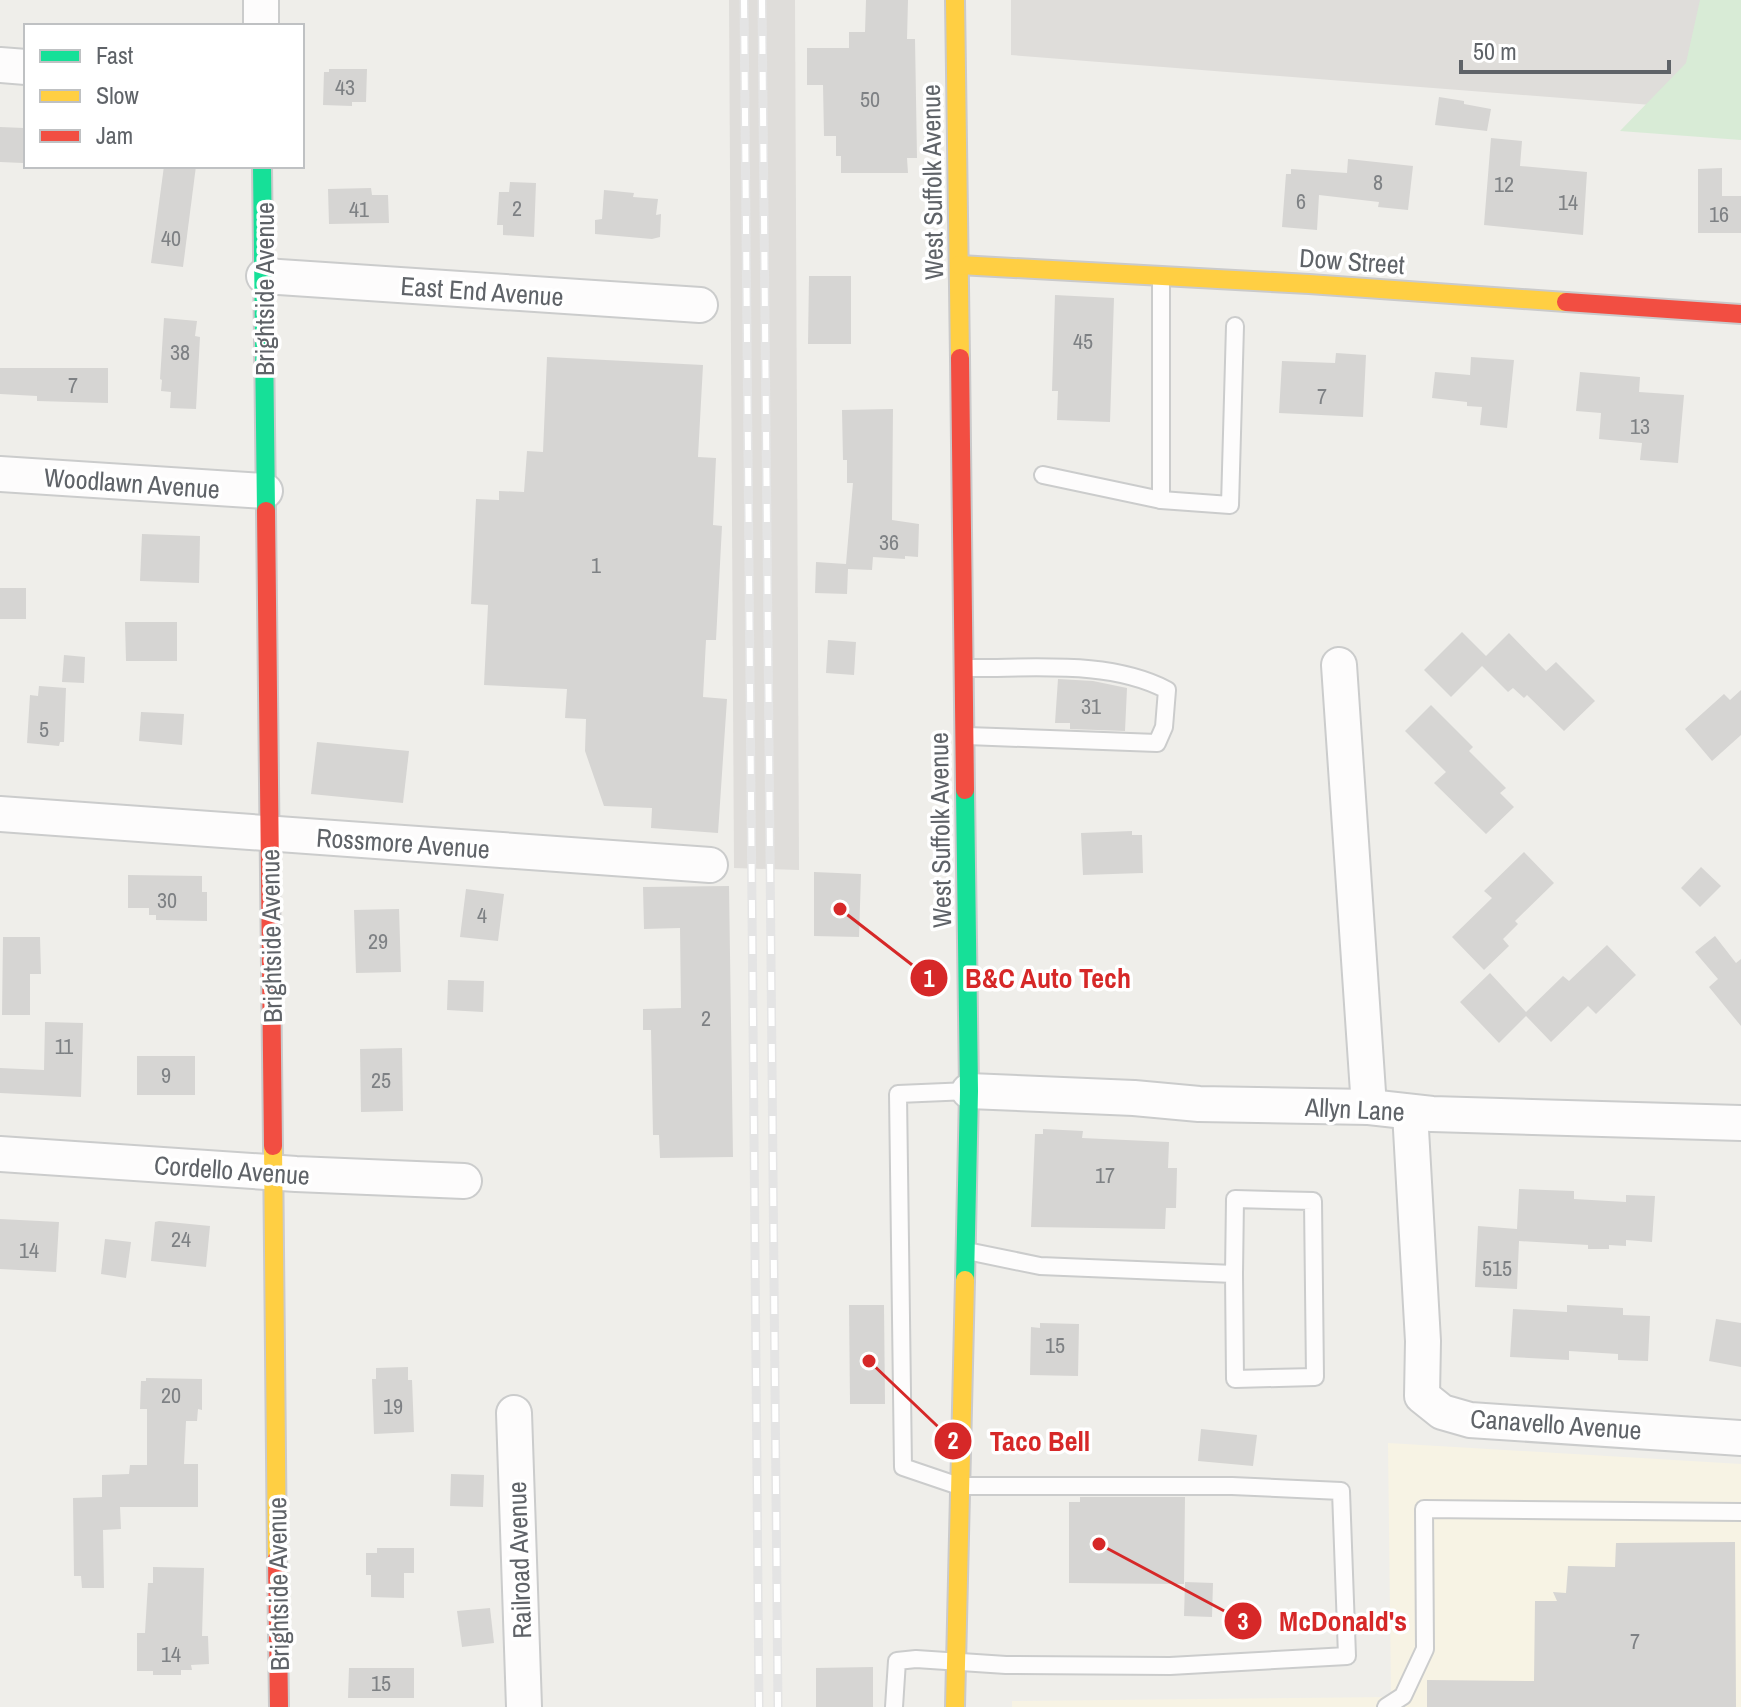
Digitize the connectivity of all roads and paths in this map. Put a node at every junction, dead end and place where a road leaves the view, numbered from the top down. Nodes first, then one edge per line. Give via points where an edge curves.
1 (261, 0) edge
2 (955, 0) edge
3 (261, 24) edge
4 (0, 65) edge
5 (24, 67) edge
6 (262, 168) edge
7 (959, 265) junction
8 (264, 276) junction
9 (1161, 276) junction
10 (700, 305) dead end
11 (1741, 314) edge
12 (1235, 326) dead end
13 (0, 474) edge
14 (1043, 475) dead end
15 (265, 491) junction
16 (1161, 500) junction
17 (1339, 665) dead end
18 (964, 668) junction
19 (965, 736) junction
20 (0, 814) edge
21 (270, 833) junction
22 (710, 865) dead end
23 (969, 1091) junction
24 (1369, 1107) junction
25 (1410, 1112) junction
26 (1741, 1123) edge
27 (0, 1154) edge
28 (274, 1173) junction
29 (464, 1181) dead end
30 (965, 1251) junction
31 (1234, 1274) junction
32 (514, 1413) dead end
33 (1741, 1438) edge
34 (959, 1486) junction
35 (1741, 1512) edge
36 (955, 1664) junction
37 (279, 1707) edge
38 (524, 1707) edge
39 (894, 1707) edge
40 (955, 1707) edge
41 (1386, 1707) edge

1 - 3 street
2 - 7 street, West Suffolk Avenue
4 - 5 street
6 - 8 street, Brightside Avenue
7 - 9 street, Dow Street
7 - 18 street, West Suffolk Avenue
8 - 10 street, East End Avenue
8 - 15 street, Brightside Avenue
9 - 11 street, Dow Street
9 - 16 lane
12 - 16 lane via 1230,505
13 - 15 street, Woodlawn Avenue
14 - 16 lane
15 - 21 street, Brightside Avenue
17 - 24 street
18 - 19 street, West Suffolk Avenue
18 - 19 lane via 1089,669 1148,680 1167,690 1157,743
19 - 23 street, West Suffolk Avenue
20 - 21 street, Rossmore Avenue
21 - 22 street, Rossmore Avenue
21 - 28 street, Brightside Avenue
23 - 24 street, Allyn Lane
23 - 30 street, West Suffolk Avenue
23 - 34 lane via 898,1094 903,1467
24 - 25 street, Allyn Lane
25 - 26 street, Allyn Lane
25 - 33 street, Canavello Avenue via 1422,1396 1442,1412 1470,1420
27 - 28 street, Cordello Avenue
28 - 29 street, Cordello Avenue
28 - 37 street, Brightside Avenue
30 - 31 lane via 1040,1266
30 - 34 street, West Suffolk Avenue
31 - 31 lane via 1235,1199 1313,1201 1315,1377 1235,1379
32 - 38 street, Railroad Avenue
34 - 36 street, West Suffolk Avenue
34 - 36 lane via 1341,1491 1347,1656 1170,1666
35 - 41 lane via 1424,1509 1425,1649 1403,1696
36 - 39 lane via 897,1661
36 - 40 street, West Suffolk Avenue

